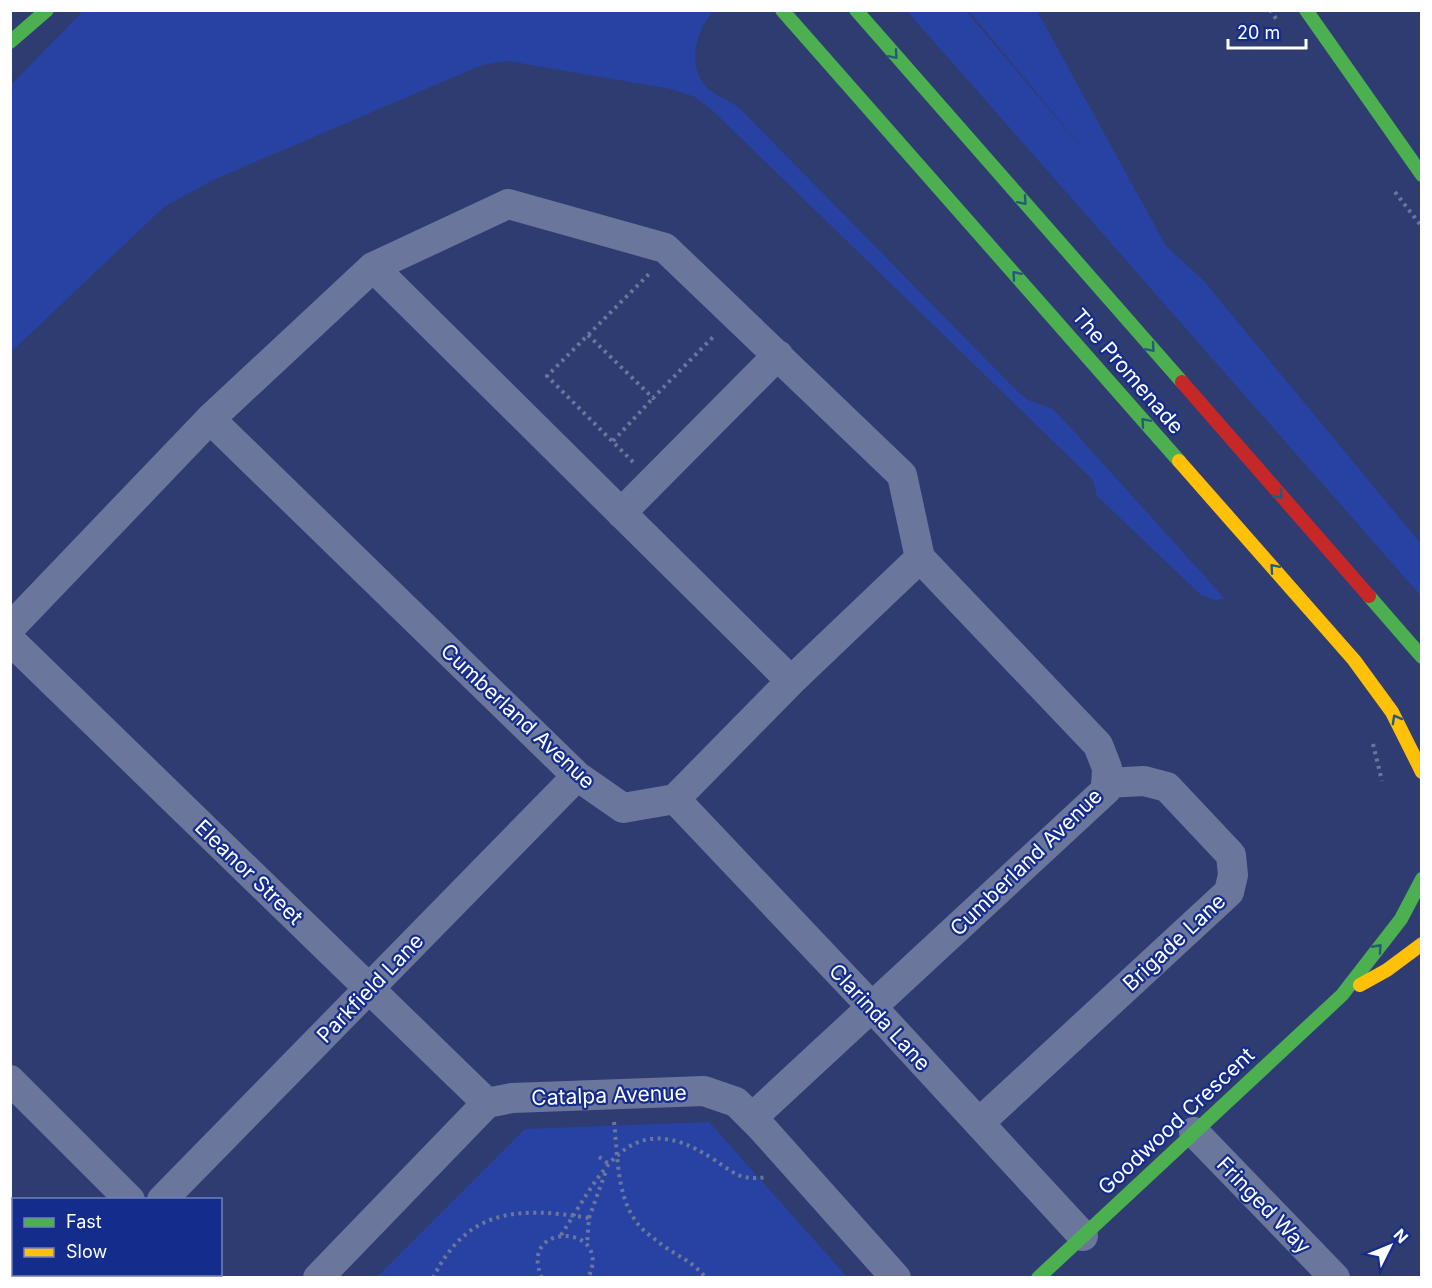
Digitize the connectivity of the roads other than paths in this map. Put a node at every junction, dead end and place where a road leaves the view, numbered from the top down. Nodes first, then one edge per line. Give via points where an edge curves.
1 (47, 10) edge
2 (782, 10) edge
3 (856, 10) edge
4 (1306, 10) edge
5 (10, 42) edge
6 (1422, 175) edge
7 (373, 267) junction
8 (778, 355) junction
9 (210, 419) junction
10 (621, 513) junction
11 (920, 558) junction
12 (10, 628) edge
13 (10, 640) edge
14 (1422, 657) edge
15 (791, 681) junction
16 (1422, 772) edge
17 (577, 776) junction
18 (1106, 783) junction
19 (675, 799) junction
20 (1422, 879) edge
21 (1422, 944) edge
22 (369, 989) junction
23 (1342, 995) junction
24 (872, 1007) junction
25 (10, 1080) edge
26 (487, 1103) junction
27 (752, 1118) junction
28 (979, 1123) junction
29 (1194, 1132) junction
30 (128, 1198) edge
31 (164, 1198) edge
32 (1083, 1236) junction
33 (318, 1278) edge
34 (896, 1278) edge
35 (1038, 1278) edge
36 (1335, 1278) edge

1 - 5 main road
16 -> 2 main road, The Promenade via 1392,712 1354,660
3 -> 14 main road, The Promenade
4 - 6 main road
7 - 8 street, Cumberland Avenue via 508,204 664,248
7 - 9 street, Cumberland Avenue
7 - 10 street
8 - 10 street
8 - 11 street, Cumberland Avenue via 902,475
9 - 12 street, Cumberland Avenue
9 - 17 street, Cumberland Avenue
10 - 15 street
11 - 15 street
11 - 18 street, Cumberland Avenue via 1098,746 1107,768
13 - 22 street, Eleanor Street
15 - 19 street
17 - 19 street, Cumberland Avenue via 623,808
17 - 22 street, Parkfield Lane
18 - 24 street, Cumberland Avenue via 1106,790
18 - 28 street, Brigade Lane via 1144,781 1167,787 1231,855 1233,875 1229,892
19 - 24 street, Clarinda Lane
23 -> 20 main road, Goodwood Crescent via 1401,919
21 - 23 main road, Goodwood Crescent via 1387,970
22 - 26 street, Eleanor Street
22 - 31 street, Parkfield Lane
23 - 29 main road, Goodwood Crescent
24 - 27 street, Cumberland Avenue
24 - 28 street, Clarinda Lane
25 - 30 street
26 - 27 street, Catalpa Avenue via 512,1098 704,1091 736,1102
26 - 33 street
27 - 34 street, Catalpa Avenue
28 - 32 street, Clarinda Lane
29 - 32 main road, Goodwood Crescent
29 - 36 street, Fringed Way
32 - 35 main road, Goodwood Crescent

